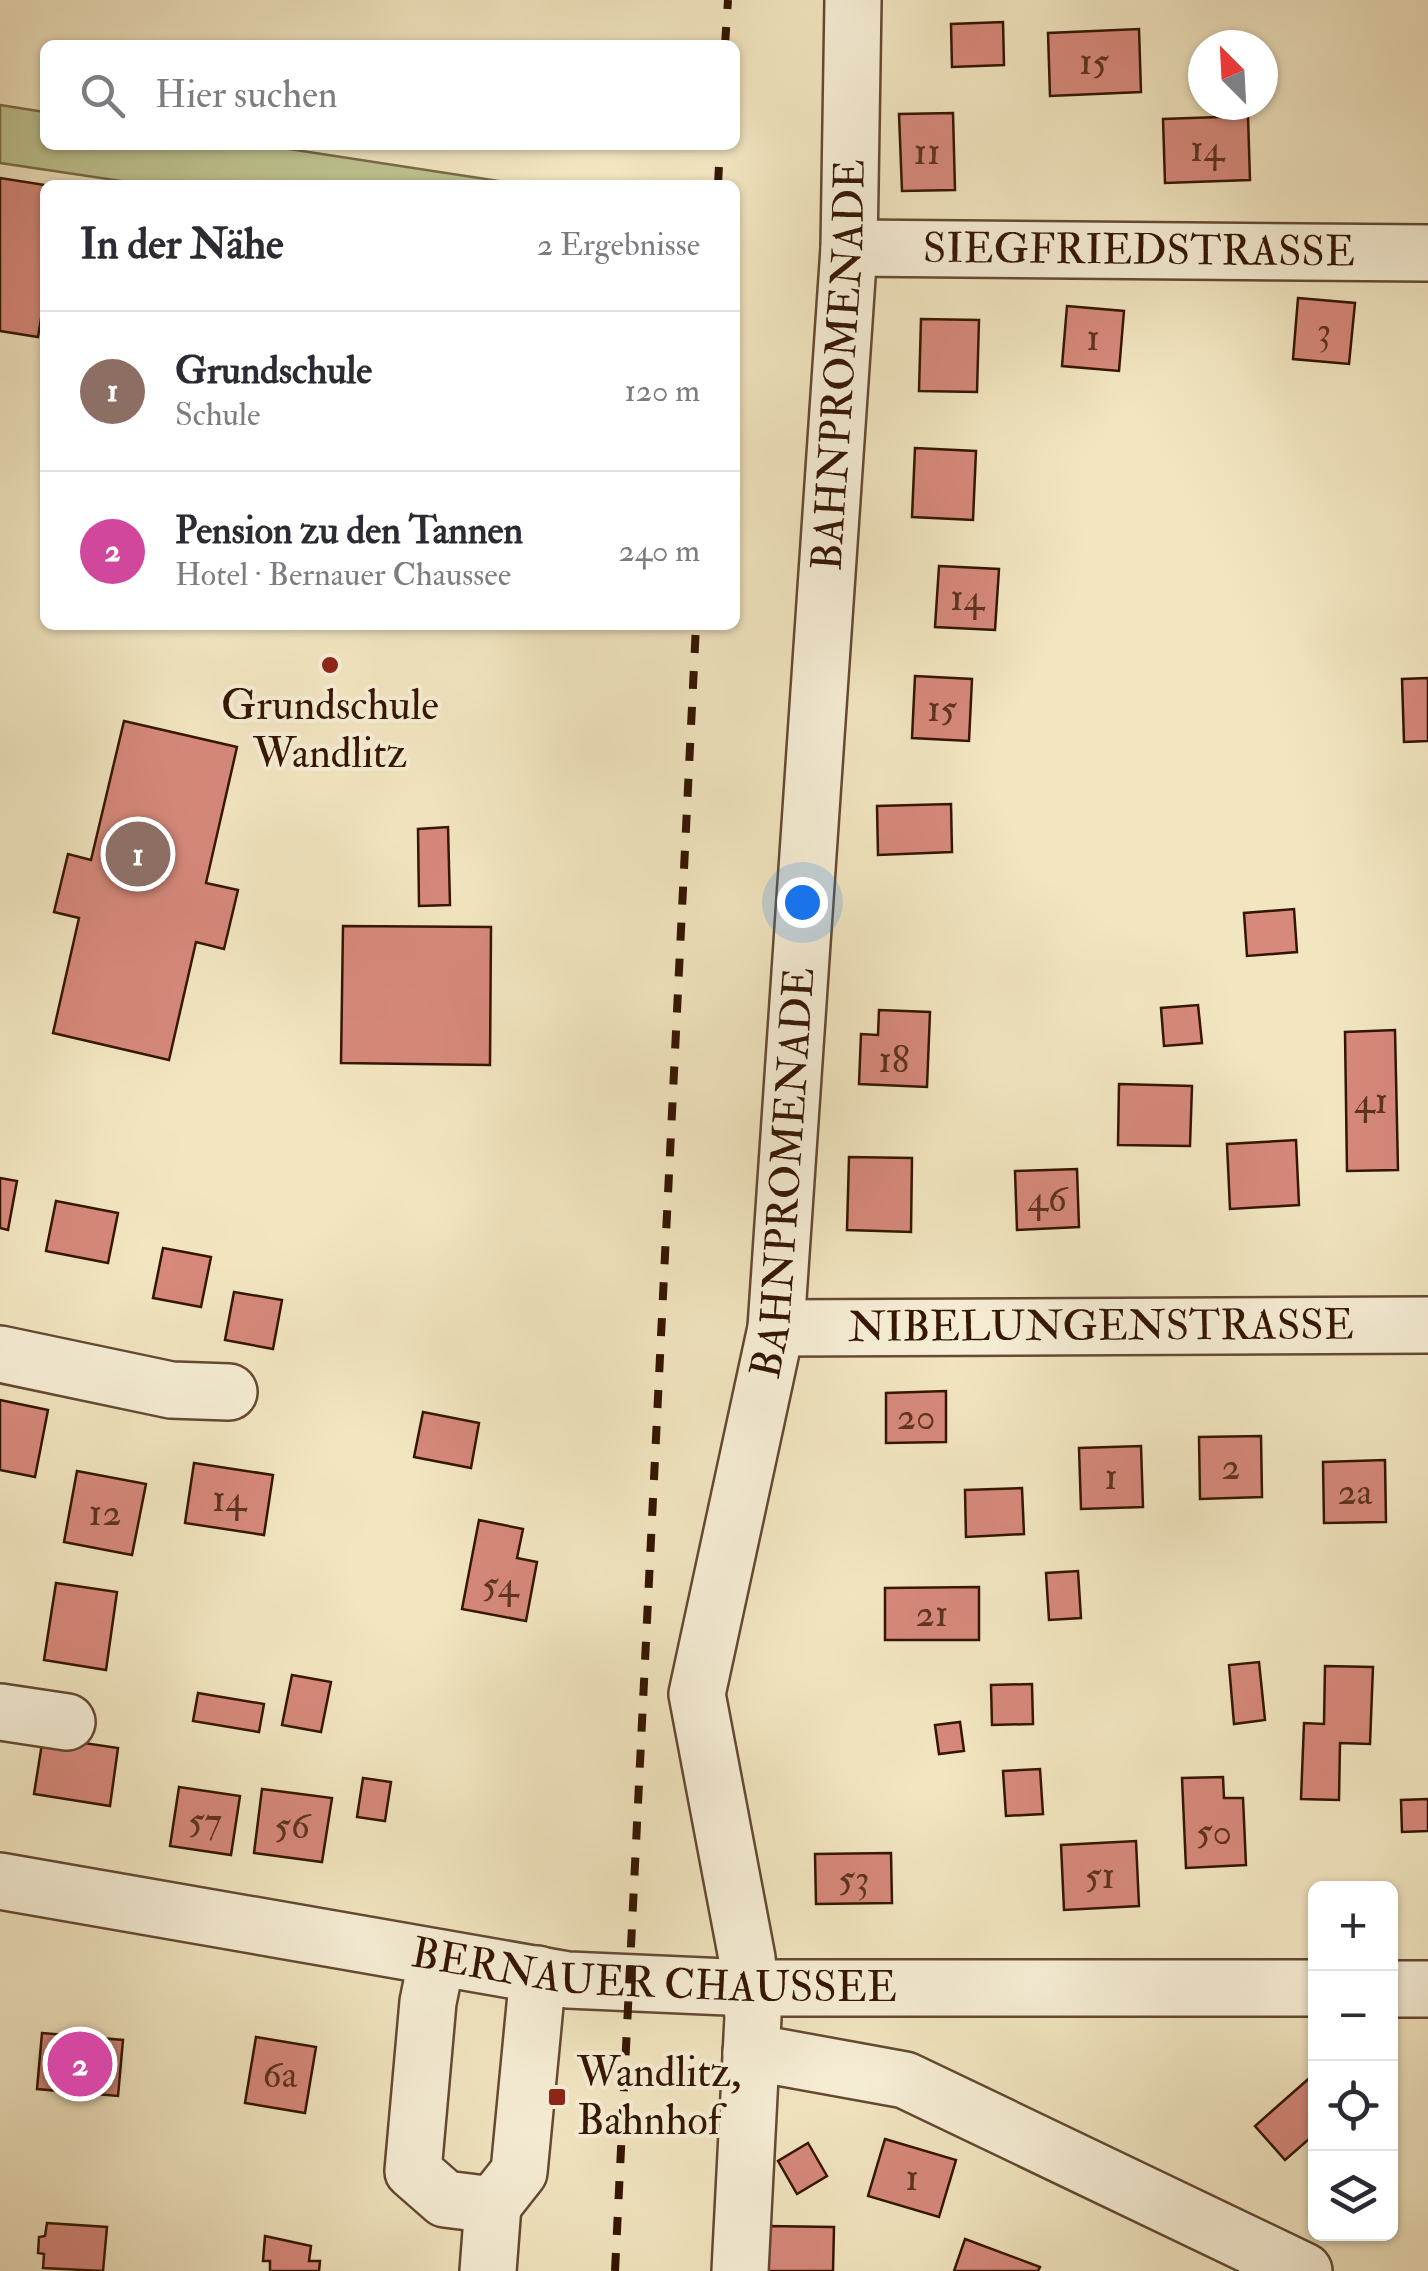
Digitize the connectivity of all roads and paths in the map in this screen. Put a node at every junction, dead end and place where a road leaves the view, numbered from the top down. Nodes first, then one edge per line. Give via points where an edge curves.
1 (853, 0) edge
2 (849, 248) junction
3 (1428, 253) edge
4 (1428, 1325) edge
5 (776, 1328) junction
6 (0, 1354) edge
7 (228, 1392) dead end
8 (0, 1712) edge
9 (67, 1722) dead end
10 (0, 1881) edge
11 (437, 1958) junction
12 (538, 1974) junction
13 (750, 1988) junction
14 (1308, 1988) edge
15 (1398, 1989) edge
16 (1428, 1989) edge
17 (751, 2052) junction
18 (493, 2205) junction
19 (488, 2271) edge
20 (740, 2271) edge
21 (1304, 2271) edge

1 - 2 street, BAHNPROMENADE
2 - 3 street, SIEGFRIEDSTRASSE
2 - 5 street, BAHNPROMENADE
4 - 5 street, NIBELUNGENSTRASSE
5 - 13 street, BAHNPROMENADE via 697,1694
6 - 7 street via 171,1390
8 - 9 street
10 - 11 street, BERNAUER CHAUSSEE
11 - 12 street, BERNAUER CHAUSSEE
11 - 18 street via 414,2171 445,2199
12 - 13 street, BERNAUER CHAUSSEE
12 - 18 street via 519,2172
13 - 14 street, BERNAUER CHAUSSEE
13 - 17 street, BAHNPROMENADE
15 - 16 street
17 - 20 street, BAHNPROMENADE
17 - 21 street via 905,2080
18 - 19 street

